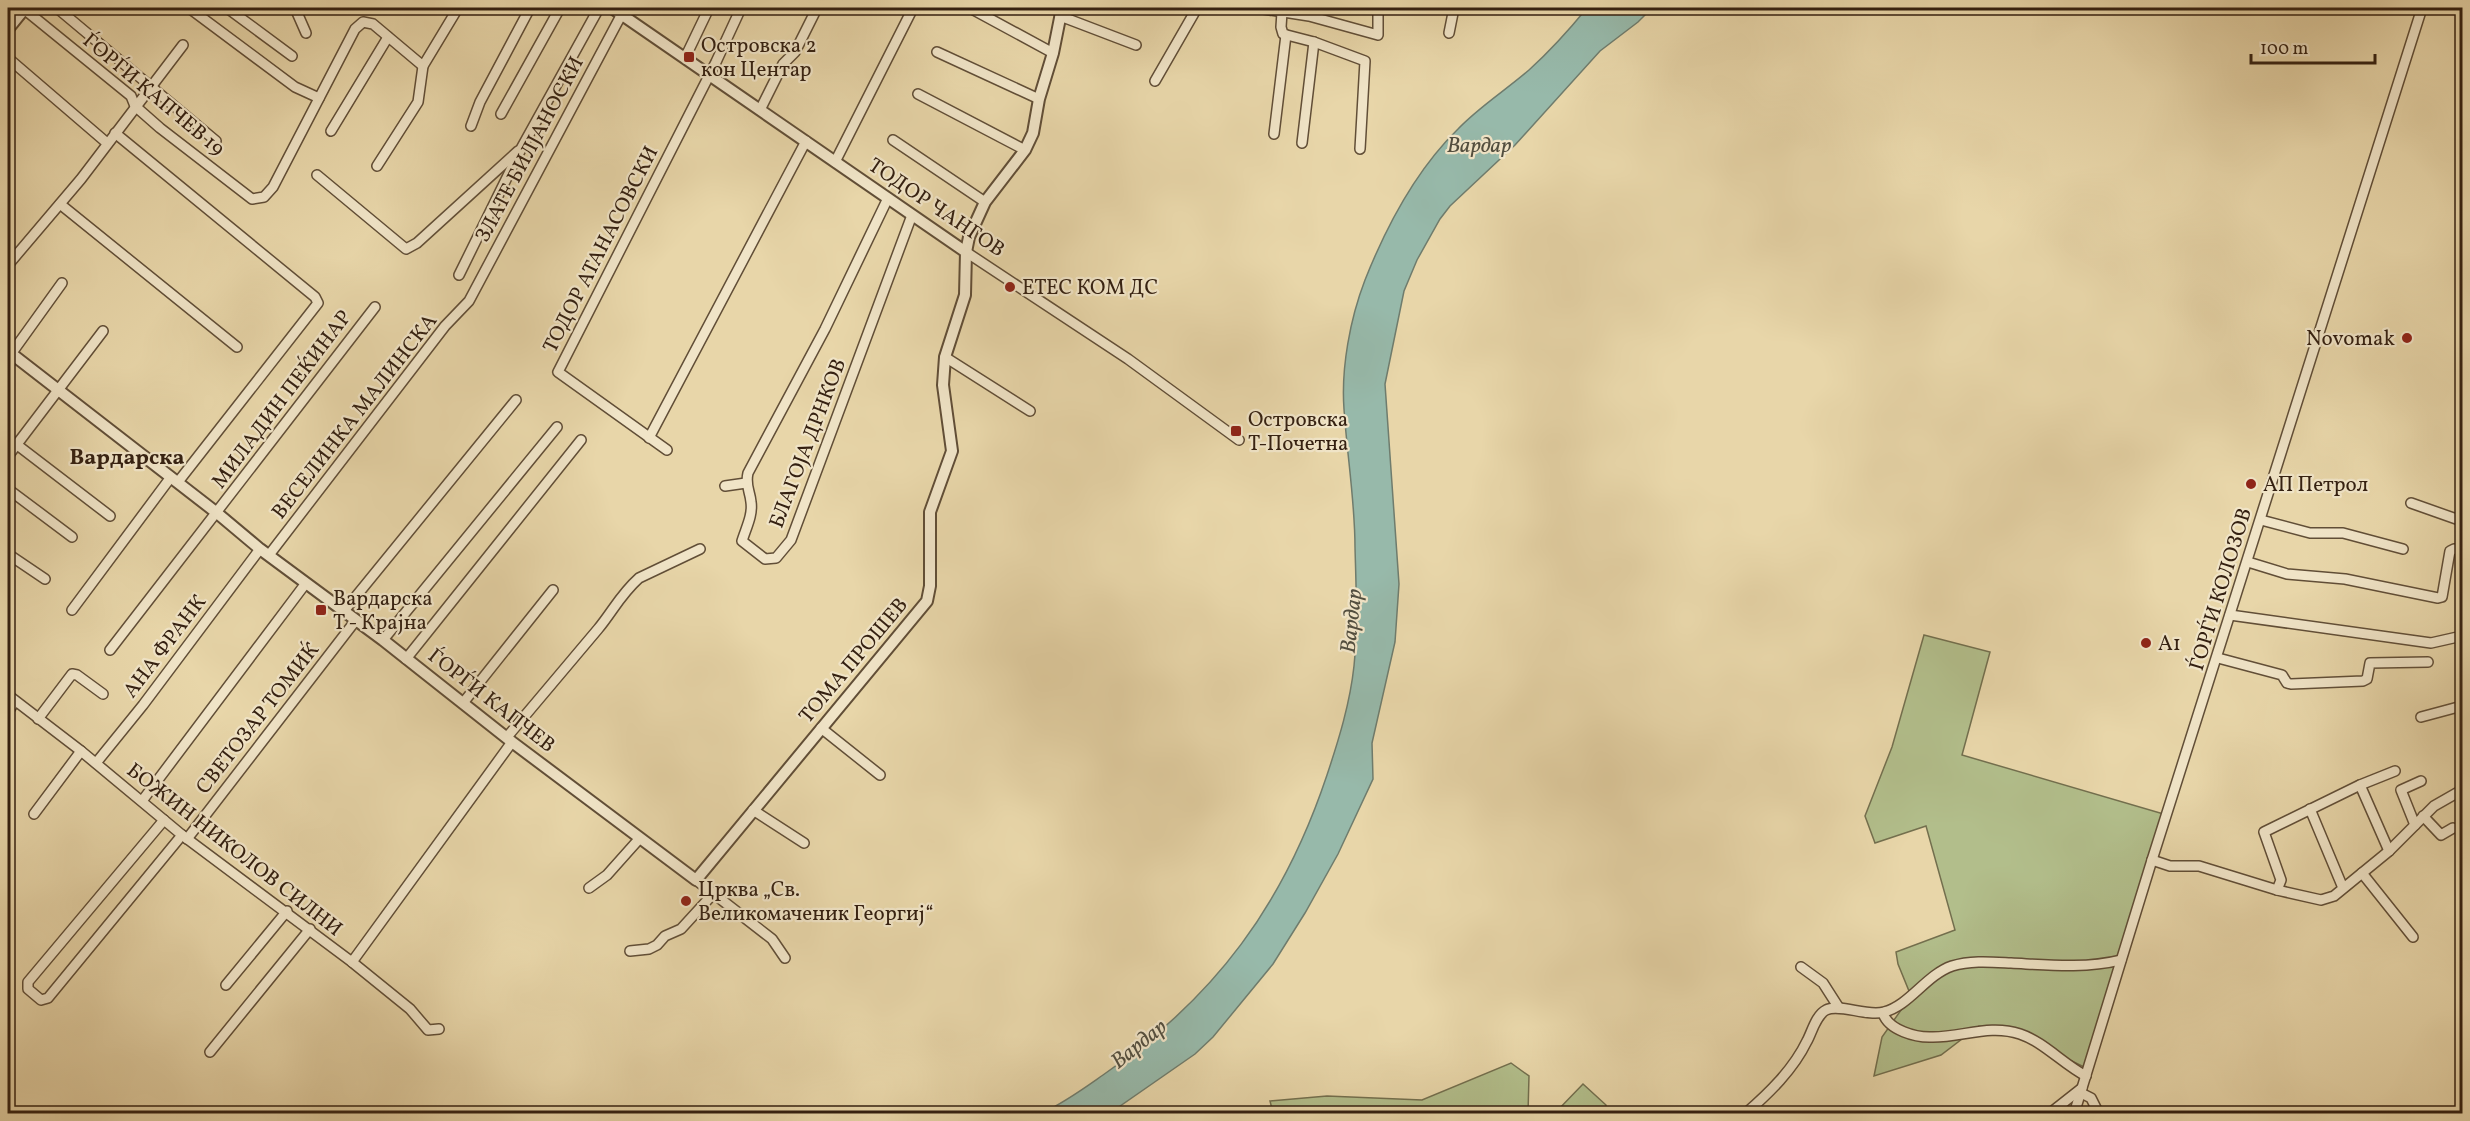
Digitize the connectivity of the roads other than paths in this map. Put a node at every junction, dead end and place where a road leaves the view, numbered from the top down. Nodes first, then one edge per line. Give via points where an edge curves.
1 (24, 8) edge
2 (57, 8) edge
3 (189, 8) edge
4 (227, 8) edge
5 (295, 8) edge
6 (458, 8) edge
7 (530, 8) edge
8 (560, 8) edge
9 (599, 8) edge
10 (612, 8) edge
11 (709, 8) edge
12 (741, 8) edge
13 (817, 8) edge
14 (913, 8) edge
15 (970, 8) edge
16 (1197, 8) edge
17 (1257, 8) edge
18 (1378, 8) edge
19 (1454, 8) edge
20 (2422, 8) edge
21 (623, 11) edge
22 (1061, 12) edge
23 (1282, 12) junction
24 (1309, 12) edge
25 (8, 29) edge
26 (306, 33) dead end
27 (1449, 33) dead end
28 (1286, 35) junction
29 (388, 37) junction
30 (1314, 42) junction
31 (183, 45) dead end
32 (1136, 45) dead end
33 (938, 52) dead end
34 (1053, 53) junction
35 (292, 56) dead end
36 (8, 58) edge
37 (685, 58) junction
38 (423, 66) junction
39 (710, 75) junction
40 (1155, 81) dead end
41 (150, 86) junction
42 (918, 94) dead end
43 (319, 98) junction
44 (1039, 99) junction
45 (135, 106) junction
46 (760, 110) junction
47 (501, 114) dead end
48 (471, 126) dead end
49 (331, 131) dead end
50 (115, 133) junction
51 (1274, 134) dead end
52 (893, 140) dead end
53 (216, 141) dead end
54 (806, 141) junction
55 (107, 143) junction
56 (1302, 143) dead end
57 (522, 147) junction
58 (1360, 149) dead end
59 (1025, 150) junction
60 (835, 162) junction
61 (377, 166) dead end
62 (317, 175) dead end
63 (888, 198) junction
64 (985, 202) junction
65 (60, 204) junction
66 (912, 214) junction
67 (966, 252) junction
68 (8, 265) edge
69 (459, 275) dead end
70 (62, 284) dead end
71 (469, 301) joint
72 (375, 307) dead end
73 (103, 330) dead end
74 (237, 347) dead end
75 (9, 352) edge
76 (945, 357) junction
77 (58, 390) junction
78 (516, 400) dead end
79 (1030, 411) dead end
80 (557, 427) dead end
81 (649, 438) junction
82 (581, 440) dead end
83 (1239, 440) dead end
84 (16, 444) junction
85 (667, 450) dead end
86 (8, 456) edge
87 (174, 480) junction
88 (746, 483) junction
89 (725, 486) dead end
90 (8, 489) edge
91 (2411, 503) dead end
92 (217, 513) junction
93 (110, 516) dead end
94 (2261, 520) junction
95 (2463, 521) edge
96 (72, 537) dead end
97 (2462, 548) edge
98 (700, 549) dead end
99 (2403, 549) dead end
100 (265, 552) junction
101 (8, 554) edge
102 (2248, 562) junction
103 (45, 579) dead end
104 (306, 583) junction
105 (553, 590) dead end
106 (72, 609) dead end
107 (344, 611) junction
108 (2230, 615) junction
109 (356, 620) junction
110 (2463, 636) edge
111 (383, 640) junction
112 (110, 650) dead end
113 (406, 658) junction
114 (2217, 658) junction
115 (2427, 662) dead end
116 (103, 694) dead end
117 (11, 698) edge
118 (463, 703) junction
119 (2463, 706) edge
120 (8, 712) edge
121 (2421, 717) dead end
122 (38, 719) junction
123 (821, 728) junction
124 (510, 739) junction
125 (81, 751) junction
126 (96, 763) junction
127 (2396, 771) dead end
128 (880, 775) dead end
129 (2421, 781) dead end
130 (2360, 785) junction
131 (2463, 790) edge
132 (142, 801) junction
133 (2310, 809) junction
134 (753, 810) junction
135 (34, 814) dead end
136 (2423, 816) junction
137 (164, 820) junction
138 (2415, 825) junction
139 (2453, 828) dead end
140 (185, 837) junction
141 (640, 838) junction
142 (804, 843) dead end
143 (2389, 850) junction
144 (2152, 860) junction
145 (2362, 873) junction
146 (696, 880) junction
147 (589, 888) dead end
148 (2343, 888) junction
149 (2277, 890) junction
150 (713, 894) junction
151 (287, 911) junction
152 (310, 929) junction
153 (2413, 937) dead end
154 (630, 951) dead end
155 (784, 958) dead end
156 (2121, 960) junction
157 (352, 962) junction
158 (1801, 967) dead end
159 (226, 985) dead end
160 (1839, 1008) junction
161 (1883, 1013) junction
162 (439, 1029) dead end
163 (210, 1052) dead end
164 (2086, 1076) junction
165 (2082, 1091) junction
166 (1745, 1113) edge
167 (2049, 1113) edge
168 (2074, 1113) edge
169 (2099, 1113) edge

1 - 25 street
1 - 45 street, ЃОРЃИ КАПЧЕВ 19 via 131,96
2 - 41 street
3 - 43 street via 295,87
4 - 35 street
5 - 26 street
6 - 38 street
7 - 48 street
8 - 47 street
9 - 57 street
10 - 21 street, ТОДОР ЧАНГОВ
11 - 37 street
12 - 39 street
13 - 46 street
14 - 60 street
15 - 34 street
16 - 40 street
17 - 23 street
18 - 24 street via 1378,35
19 - 27 street
20 - 94 street, ЃОРЃИ КОЛОЗОВ
21 - 37 street, ТОДОР ЧАНГОВ
21 - 71 street, ЗЛАТЕ БИЛЈАНОСКИ
22 - 32 street
22 - 34 street, ТОМА ПРОШЕВ
23 - 24 street
23 - 28 street via 1281,29
28 - 30 street
28 - 51 street
29 - 38 street
29 - 43 street via 373,24 363,22
29 - 49 street
30 - 56 street
30 - 58 street via 1365,61
31 - 41 street
33 - 44 street
34 - 44 street, ТОМА ПРОШЕВ
36 - 55 street
37 - 39 street, ТОДОР ЧАНГОВ
38 - 61 street via 418,102
39 - 46 street, ТОДОР ЧАНГОВ
39 - 81 street, ТОДОР АТАНАСОВСКИ via 558,372
41 - 45 street
41 - 53 street
42 - 59 street
43 - 45 street, ЃОРЃИ КАПЧЕВ 19 via 273,187 264,197 252,199
44 - 59 street, ТОМА ПРОШЕВ via 1033,133
45 - 50 street
46 - 54 street, ТОДОР ЧАНГОВ
50 - 55 street
50 - 87 street via 318,303
52 - 64 street
54 - 60 street, ТОДОР ЧАНГОВ
54 - 81 street
55 - 65 street
57 - 62 street, ЗЛАТЕ БИЛЈАНОСКИ via 406,249
57 - 69 street
59 - 64 street, ТОМА ПРОШЕВ
60 - 63 street, ТОДОР ЧАНГОВ
63 - 66 street, ТОДОР ЧАНГОВ
63 - 88 street, БЛАГОЈА ДРНКОВ via 825,329 764,440
64 - 67 street, ТОМА ПРОШЕВ
65 - 68 street
65 - 74 street
66 - 67 street, ТОДОР ЧАНГОВ
66 - 88 street, БЛАГОЈА ДРНКОВ via 791,540 776,558 765,559 742,541 751,512
67 - 76 street, ТОМА ПРОШЕВ via 965,295
67 - 83 street, ТОДОР ЧАНГОВ via 1128,359
70 - 75 street
71 - 100 street, ВЕСЕЛИНКА МАЛИНСКА
72 - 92 street, МИЛАДИН ПЕЌИНАР
73 - 77 street
75 - 77 street, ЃОРЃИ КАПЧЕВ
76 - 79 street
76 - 123 street, ТОМА ПРОШЕВ via 943,385 952,451 930,512 927,601
77 - 84 street
77 - 87 street, ЃОРЃИ КАПЧЕВ
78 - 107 street
80 - 111 street
81 - 85 street, ТОДОР АТАНАСОВСКИ
82 - 113 street
84 - 86 street
84 - 93 street
87 - 92 street, ЃОРЃИ КАПЧЕВ
87 - 106 street
88 - 89 street
90 - 96 street
91 - 95 street
92 - 100 street, ЃОРЃИ КАПЧЕВ
92 - 112 street, МИЛАДИН ПЕЌИНАР
94 - 99 street via 2310,533 2343,533
94 - 102 street, ЃОРЃИ КОЛОЗОВ
97 - 102 street via 2450,552 2442,597 2438,598 2345,579 2287,574
98 - 124 street via 639,578 619,597
100 - 104 street, ЃОРЃИ КАПЧЕВ
100 - 126 street, АНА ФРАНК
101 - 103 street
102 - 108 street, ЃОРЃИ КОЛОЗОВ
104 - 107 street, ЃОРЃИ КАПЧЕВ
104 - 132 street
105 - 118 street
107 - 109 street, ЃОРЃИ КАПЧЕВ
108 - 110 street via 2431,643
108 - 114 street, ЃОРЃИ КОЛОЗОВ
109 - 111 street, ЃОРЃИ КАПЧЕВ
109 - 140 street, СВЕТОЗАР ТОМИЌ
111 - 113 street, ЃОРЃИ КАПЧЕВ
113 - 118 street, ЃОРЃИ КАПЧЕВ
114 - 115 street via 2282,675 2291,684 2363,681 2367,679 2370,663
114 - 144 street, ЃОРЃИ КОЛОЗОВ
116 - 122 street via 72,675
117 - 120 street
117 - 122 street, БОЖИН НИКОЛОВ СИЛНИ
118 - 124 street, ЃОРЃИ КАПЧЕВ
119 - 121 street
122 - 125 street, БОЖИН НИКОЛОВ СИЛНИ
123 - 128 street
123 - 134 street, ТОМА ПРОШЕВ
124 - 141 street, ЃОРЃИ КАПЧЕВ
124 - 157 street
125 - 126 street, БОЖИН НИКОЛОВ СИЛНИ
125 - 135 street
126 - 132 street, БОЖИН НИКОЛОВ СИЛНИ
127 - 130 street
129 - 138 street via 2400,790
130 - 133 street
130 - 143 street
131 - 136 street
132 - 137 street, БОЖИН НИКОЛОВ СИЛНИ
133 - 148 street
133 - 149 street via 2264,832 2281,880
134 - 142 street
134 - 146 street, ТОМА ПРОШЕВ
136 - 138 street
136 - 139 street via 2441,835
137 - 140 street, БОЖИН НИКОЛОВ СИЛНИ
137 - 140 street, СВЕТОЗАР ТОМИЌ via 28,982 28,989 41,1000 48,998
138 - 143 street
140 - 151 street, БОЖИН НИКОЛОВ СИЛНИ
141 - 146 street, ЃОРЃИ КАПЧЕВ
141 - 147 street via 607,875
143 - 145 street
144 - 149 street via 2170,866 2199,866
144 - 156 street, ЃОРЃИ КОЛОЗОВ
145 - 148 street
145 - 153 street
146 - 150 street, ЃОРЃИ КАПЧЕВ
148 - 149 street via 2325,900
150 - 154 street via 681,929 649,949
150 - 155 street, ЃОРЃИ КАПЧЕВ via 772,939
151 - 152 street, БОЖИН НИКОЛОВ СИЛНИ
151 - 159 street
152 - 157 street, БОЖИН НИКОЛОВ СИЛНИ
152 - 163 street
156 - 161 street via 2078,966 1991,962 1952,966
156 - 164 street, ЃОРЃИ КОЛОЗОВ
157 - 162 street, БОЖИН НИКОЛОВ СИЛНИ via 428,1030
158 - 160 street via 1823,983
160 - 161 street
160 - 166 street via 1820,1014 1793,1064 1767,1095
161 - 164 street via 1891,1026 1931,1038 1992,1029 2022,1034
164 - 165 street, ЃОРЃИ КОЛОЗОВ
165 - 167 street
165 - 168 street, ЃОРЃИ КОЛОЗОВ
165 - 169 street

